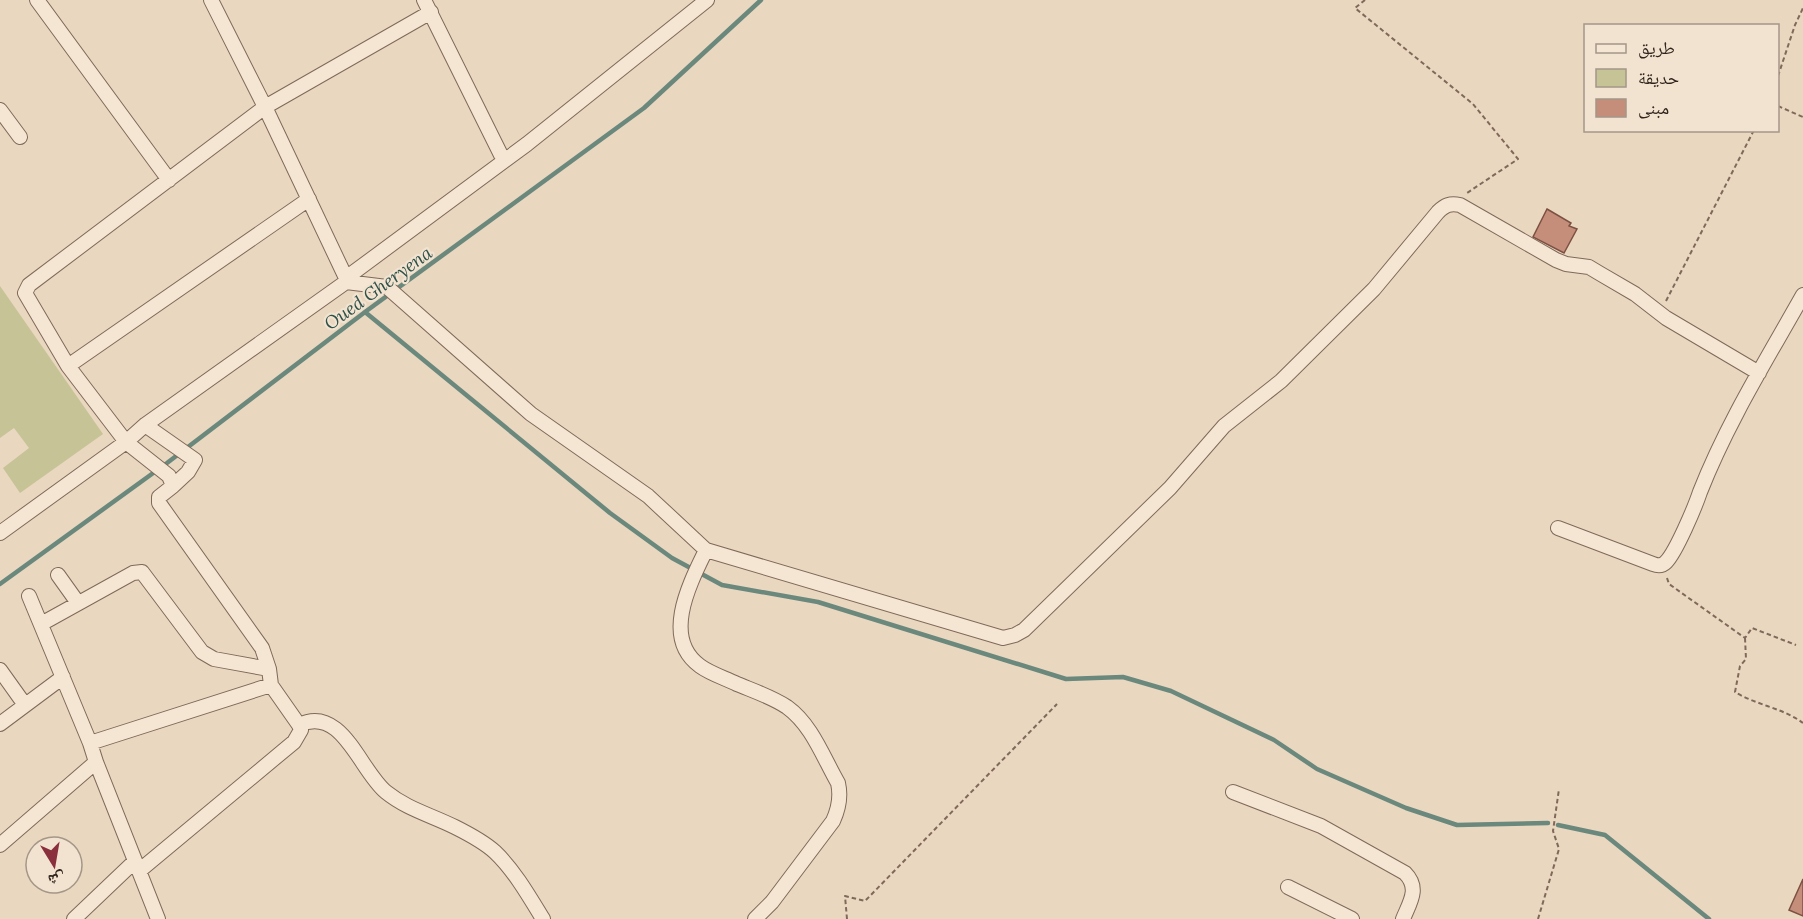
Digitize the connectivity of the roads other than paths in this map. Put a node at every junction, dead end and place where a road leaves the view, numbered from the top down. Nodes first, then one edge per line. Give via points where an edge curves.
1 (37, 0) edge
2 (211, 0) edge
3 (707, 0) edge
4 (428, 6) edge
5 (265, 107) junction
6 (0, 110) edge
7 (20, 137) dead end
8 (501, 155) dead end
9 (169, 180) junction
10 (309, 199) junction
11 (346, 280) junction
12 (1803, 295) edge
13 (68, 366) junction
14 (1759, 373) junction
15 (145, 425) junction
16 (126, 442) junction
17 (171, 481) junction
18 (1558, 528) dead end
19 (0, 533) edge
20 (706, 550) junction
21 (58, 575) dead end
22 (29, 596) dead end
23 (78, 603) junction
24 (41, 624) junction
25 (270, 669) junction
26 (0, 670) edge
27 (63, 677) junction
28 (271, 685) junction
29 (25, 705) junction
30 (0, 724) edge
31 (299, 725) junction
32 (90, 743) junction
33 (96, 762) junction
34 (1233, 792) dead end
35 (2, 840) edge
36 (137, 866) junction
37 (1287, 887) dead end
38 (74, 919) edge
39 (158, 919) edge
40 (543, 919) edge
41 (755, 919) edge
42 (1352, 919) edge
43 (1403, 919) edge

1 - 9 street
2 - 5 street
3 - 11 street via 527,144
4 - 5 street
4 - 8 street
5 - 9 street
5 - 10 street
6 - 7 street
9 - 13 street via 29,285 25,292
10 - 11 street
10 - 13 street
11 - 15 street
11 - 20 street via 387,287 531,414 648,496
12 - 14 street
13 - 16 street
14 - 18 street via 1713,461 1685,527 1662,565
14 - 20 street via 1589,267 1556,260 1453,203 1438,212 1374,289 1281,381 1224,426 1170,488 1015,635 988,635
15 - 16 street
15 - 17 street via 195,460 188,472
16 - 17 street
16 - 19 street
17 - 25 street via 159,497 163,511 262,648
20 - 41 street via 680,623 681,639 688,654 708,671 776,700 796,715 810,732 839,790 839,806 833,821
21 - 23 street
22 - 24 street
23 - 24 street
23 - 25 street via 133,573 142,572 202,652 214,659
24 - 27 street
25 - 28 street
26 - 29 street
27 - 29 street
27 - 32 street
28 - 31 street
28 - 32 street
29 - 30 street
31 - 36 street via 301,730 294,742
31 - 40 street via 312,720 328,723 346,739 382,789 495,852 526,890
32 - 33 street
33 - 35 street
33 - 36 street
34 - 43 street via 1321,826 1405,873 1414,892
36 - 38 street
36 - 39 street
37 - 42 street

